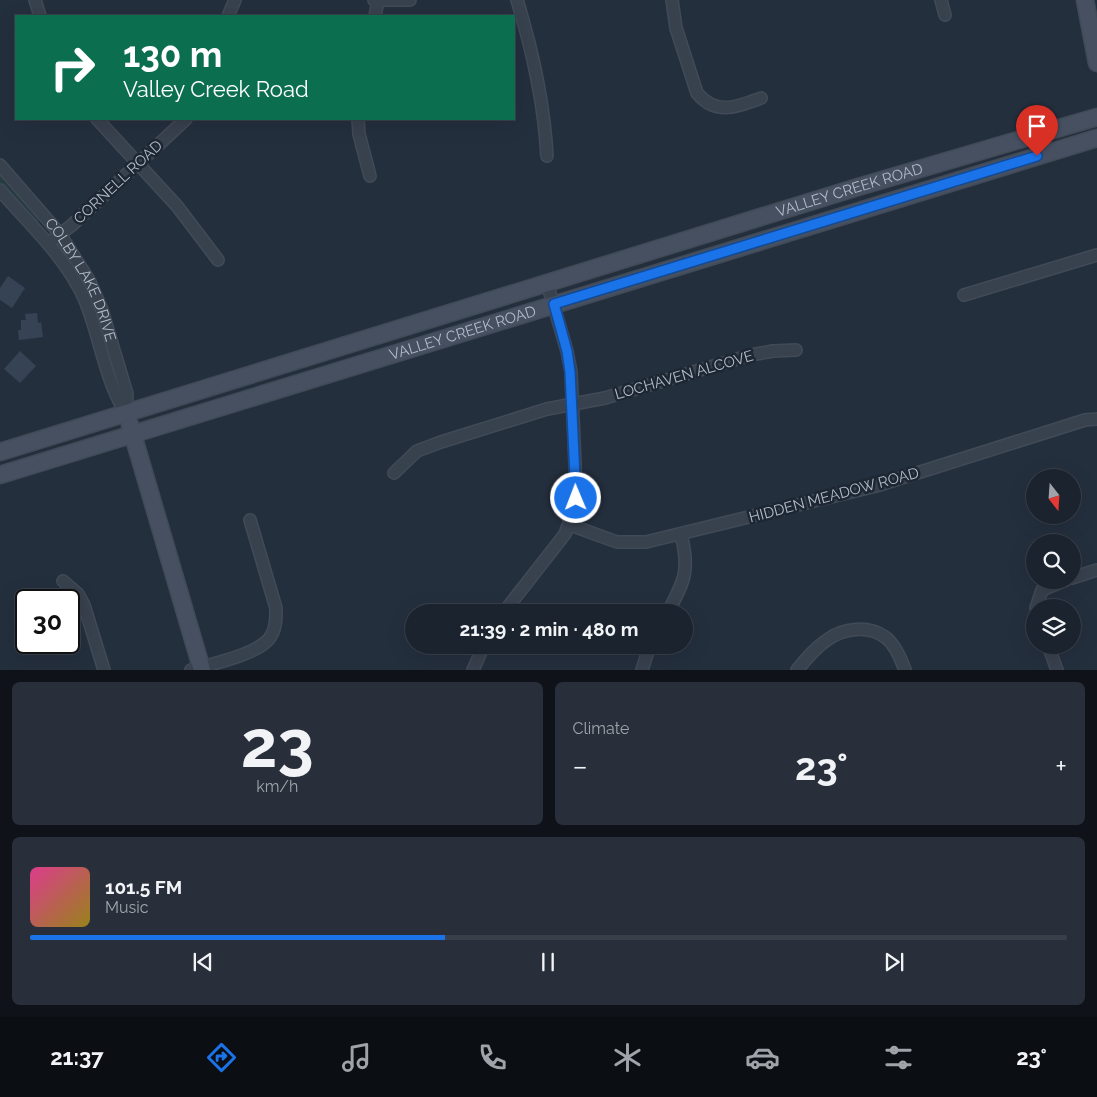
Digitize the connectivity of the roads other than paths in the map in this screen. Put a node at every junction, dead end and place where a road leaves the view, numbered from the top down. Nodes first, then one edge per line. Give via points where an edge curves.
1 (35, 0) edge
2 (234, 0) edge
3 (376, 0) edge
4 (410, 0) edge
5 (516, 0) edge
6 (672, 0) edge
7 (941, 0) edge
8 (1085, 0) edge
9 (40, 15) edge
10 (228, 15) edge
11 (375, 15) edge
12 (945, 15) dead end
13 (1097, 64) edge
14 (761, 98) dead end
15 (1097, 116) edge
16 (98, 120) edge
17 (185, 120) edge
18 (358, 120) edge
19 (1097, 138) edge
20 (547, 156) dead end
21 (138, 164) junction
22 (0, 165) edge
23 (370, 176) dead end
24 (0, 190) edge
25 (60, 234) junction
26 (48, 243) junction
27 (1097, 255) edge
28 (218, 260) dead end
29 (547, 283) junction
30 (964, 294) dead end
31 (554, 304) junction
32 (796, 350) dead end
33 (572, 403) junction
34 (126, 413) junction
35 (1097, 419) edge
36 (133, 434) junction
37 (0, 452) edge
38 (394, 473) dead end
39 (0, 475) edge
40 (250, 520) dead end
41 (570, 524) junction
42 (681, 534) junction
43 (1097, 570) edge
44 (1081, 575) edge
45 (63, 581) dead end
46 (510, 604) edge
47 (672, 604) edge
48 (480, 654) edge
49 (647, 654) edge
50 (1051, 654) edge
51 (198, 669) edge
52 (104, 670) edge
53 (473, 670) edge
54 (642, 670) edge
55 (796, 670) edge
56 (905, 670) edge
57 (1057, 670) edge

1 - 9 street
2 - 10 street
3 - 4 street
3 - 11 street
5 - 20 street via 536,65
6 - 14 street via 679,38 697,93 703,101 723,109
7 - 12 street
8 - 13 main road
15 - 29 main road, VALLEY CREEK ROAD
16 - 21 street
17 - 21 street, CORNELL ROAD
18 - 23 street
19 - 31 main road, VALLEY CREEK ROAD
21 - 25 street, CORNELL ROAD
21 - 28 street via 189,220
22 - 25 street, COLBY LAKE DRIVE
24 - 26 street, COLBY LAKE DRIVE
25 - 26 street, CORNELL ROAD
25 - 34 street, COLBY LAKE DRIVE via 84,270 100,304 127,394
26 - 34 street, COLBY LAKE DRIVE via 84,299 116,398
27 - 30 street
29 - 31 street
29 - 34 main road, VALLEY CREEK ROAD
31 - 33 street via 567,351
31 - 36 main road, VALLEY CREEK ROAD
32 - 33 street, LOCHAVEN ALCOVE via 751,355 612,396
33 - 38 street, LOCHAVEN ALCOVE via 417,451
33 - 41 street via 576,488
34 - 36 main road, COLBY LAKE DRIVE
34 - 37 main road, VALLEY CREEK ROAD
35 - 42 street, HIDDEN MEADOW ROAD via 1085,420 876,486
36 - 39 main road, VALLEY CREEK ROAD
36 - 51 main road, COLBY LAKE DRIVE
40 - 51 street via 273,595 276,622 271,636 263,644
41 - 42 street, HIDDEN MEADOW ROAD via 602,538 633,544
41 - 46 street
42 - 47 street via 686,568
43 - 44 street
45 - 52 street via 81,599
48 - 53 street
49 - 54 street
50 - 57 street
55 - 56 street via 819,646 850,629 889,633

